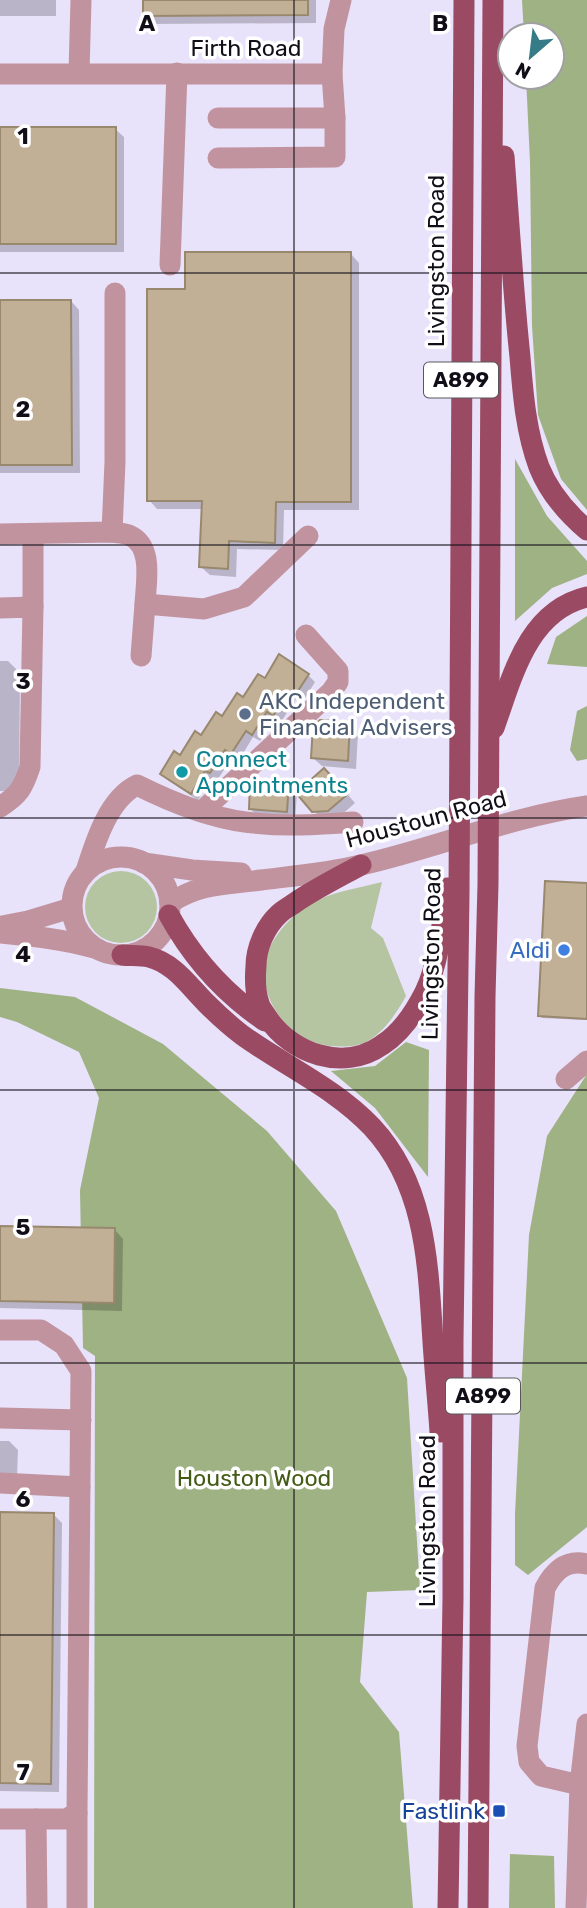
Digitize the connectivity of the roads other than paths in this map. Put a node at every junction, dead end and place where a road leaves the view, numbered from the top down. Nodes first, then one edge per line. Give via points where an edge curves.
1 (81, 0) edge
2 (341, 0) edge
3 (464, 0) edge
4 (493, 0) edge
5 (79, 73) junction
6 (177, 73) junction
7 (0, 74) edge
8 (332, 75) junction
9 (218, 118) dead end
10 (335, 118) junction
11 (297, 120) junction
12 (298, 157) junction
13 (218, 158) dead end
14 (170, 265) dead end
15 (115, 293) dead end
16 (587, 530) edge
17 (112, 532) junction
18 (0, 534) edge
19 (33, 534) junction
20 (308, 536) dead end
21 (587, 597) edge
22 (145, 604) junction
23 (33, 607) junction
24 (0, 608) edge
25 (306, 635) dead end
26 (141, 656) dead end
27 (488, 748) junction
28 (587, 806) edge
29 (0, 807) edge
30 (201, 812) junction
31 (107, 815) junction
32 (353, 822) dead end
33 (114, 858) junction
34 (142, 862) junction
35 (361, 865) junction
36 (86, 871) junction
37 (277, 878) junction
38 (452, 895) junction
39 (71, 908) junction
40 (169, 909) junction
41 (0, 926) edge
42 (0, 933) edge
43 (96, 948) junction
44 (122, 955) junction
45 (273, 1027) junction
46 (587, 1060) edge
47 (566, 1079) dead end
48 (0, 1330) edge
49 (0, 1418) edge
50 (80, 1420) junction
51 (0, 1483) edge
52 (80, 1487) junction
53 (587, 1564) edge
54 (453, 1598) junction
55 (587, 1724) edge
56 (580, 1785) junction
57 (77, 1813) junction
58 (0, 1819) edge
59 (36, 1819) junction
60 (37, 1908) edge
61 (77, 1908) edge
62 (448, 1908) edge
63 (478, 1908) edge
64 (576, 1908) edge

1 - 5 street
2 - 8 street, Firth Road
3 - 38 main road, Livingston Road / A899 via 459,806
4 - 16 main road via 514,311 526,418 540,469 556,498
4 - 27 main road, A899
5 - 6 street, Firth Road
5 - 7 street, Firth Road
6 - 8 street, Firth Road
6 - 14 street
8 - 10 street
9 - 11 street
10 - 11 street
10 - 12 street via 335,158
11 - 12 street
12 - 13 street
15 - 17 street
17 - 19 street
17 - 22 street via 129,535 142,545 147,569
18 - 19 street
19 - 23 street
20 - 22 street via 244,597 204,609
21 - 27 main road via 555,611 528,643 517,661
22 - 26 street
23 - 24 street
23 - 29 street via 30,767 23,789
25 - 30 street via 338,671 338,682
27 - 63 main road, A899
28 - 35 street, Houstoun Road
30 - 31 street via 137,785
30 - 32 street via 284,825
31 - 33 street
31 - 36 street
33 - 34 street
33 - 36 street
34 - 37 street, Houstoun Road
34 - 40 street via 162,879
35 - 37 street, Houstoun Road
35 - 45 main road via 278,914 265,933 256,955 255,983 259,1004
36 - 39 street via 75,888
37 - 40 street, Houstoun Road via 205,886 184,893
38 - 45 main road via 426,989 408,1020 382,1046 364,1054 330,1058 300,1048
38 - 54 main road, Livingston Road / A899
39 - 41 street
39 - 43 street via 79,932
40 - 44 street via 158,939
40 - 45 main road via 190,950 223,987
42 - 43 street
43 - 44 street
44 - 54 main road via 149,957 167,965 244,1036 355,1112 398,1161 419,1213 430,1288
46 - 47 street
48 - 50 street via 41,1330 65,1345 81,1371
49 - 50 street
50 - 52 street
51 - 52 street
52 - 57 street
53 - 56 street via 564,1565 545,1588 527,1746 529,1762 541,1776
54 - 62 main road, Livingston Road / A899
55 - 56 street
56 - 64 street
57 - 59 street via 66,1819
57 - 61 street
58 - 59 street
59 - 60 street

